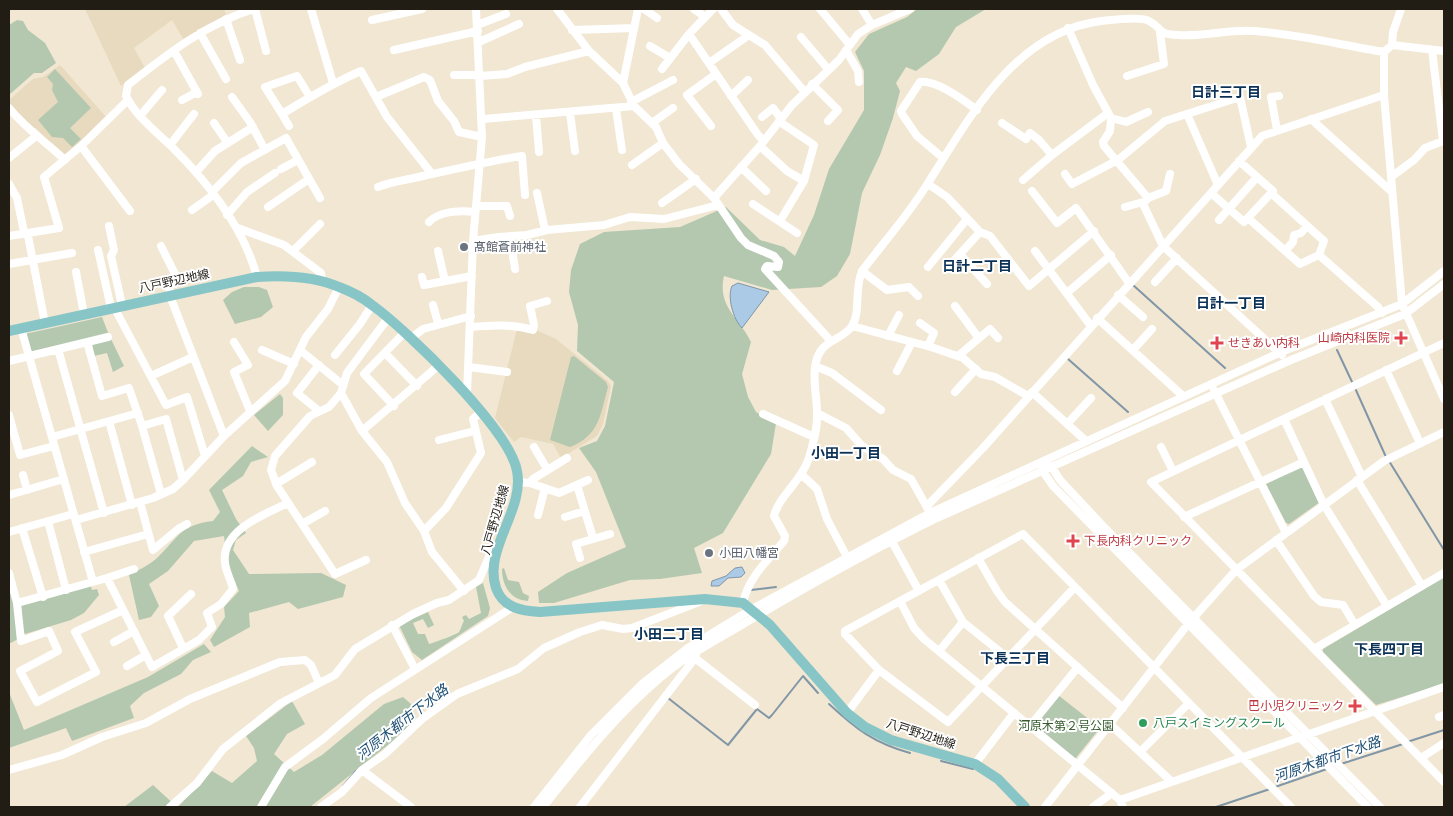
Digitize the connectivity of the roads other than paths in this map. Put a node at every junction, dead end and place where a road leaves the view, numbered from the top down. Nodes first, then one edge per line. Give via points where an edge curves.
1 (255, 9) edge
2 (312, 9) edge
3 (422, 9) edge
4 (476, 9) edge
5 (557, 9) edge
6 (638, 9) edge
7 (644, 9) edge
8 (694, 9) edge
9 (713, 9) edge
10 (721, 9) edge
11 (820, 9) edge
12 (862, 9) edge
13 (910, 9) edge
14 (1401, 9) edge
15 (506, 14) dead end
16 (705, 17) junction
17 (657, 18) dead end
18 (226, 19) junction
19 (372, 20) dead end
20 (519, 24) dead end
21 (872, 25) junction
22 (478, 28) junction
23 (634, 28) junction
24 (1068, 28) junction
25 (572, 30) junction
26 (1160, 32) junction
27 (200, 33) junction
28 (689, 34) junction
29 (749, 35) junction
30 (801, 37) dead end
31 (479, 42) junction
32 (1392, 45) junction
33 (650, 46) dead end
34 (848, 47) junction
35 (394, 50) dead end
36 (1432, 50) junction
37 (174, 51) junction
38 (266, 51) dead end
39 (589, 51) junction
40 (1444, 51) edge
41 (1384, 52) junction
42 (670, 58) junction
43 (240, 60) dead end
44 (709, 62) junction
45 (662, 69) dead end
46 (828, 69) junction
47 (716, 74) junction
48 (454, 75) dead end
49 (481, 76) junction
50 (1127, 76) dead end
51 (226, 79) dead end
52 (673, 80) dead end
53 (748, 80) dead end
54 (859, 82) dead end
55 (333, 83) junction
56 (623, 83) junction
57 (812, 84) junction
58 (162, 90) dead end
59 (804, 91) junction
60 (731, 96) junction
61 (1278, 96) dead end
62 (1384, 96) junction
63 (232, 97) dead end
64 (310, 97) junction
65 (376, 97) junction
66 (128, 100) junction
67 (182, 100) dead end
68 (632, 104) junction
69 (673, 108) dead end
70 (616, 109) junction
71 (977, 110) junction
72 (1148, 112) dead end
73 (570, 113) junction
74 (10, 114) edge
75 (194, 114) dead end
76 (282, 114) junction
77 (1187, 114) junction
78 (140, 116) junction
79 (536, 116) junction
80 (1110, 116) junction
81 (762, 117) dead end
82 (483, 119) junction
83 (1311, 119) junction
84 (828, 121) dead end
85 (780, 122) junction
86 (214, 123) dead end
87 (652, 123) junction
88 (1002, 123) dead end
89 (289, 126) dead end
90 (711, 126) dead end
91 (253, 127) junction
92 (1277, 130) junction
93 (35, 137) junction
94 (482, 137) junction
95 (227, 142) junction
96 (663, 143) junction
97 (762, 143) junction
98 (170, 145) junction
99 (81, 146) junction
100 (1251, 147) junction
101 (265, 150) junction
102 (575, 150) dead end
103 (622, 150) dead end
104 (539, 152) dead end
105 (1052, 155) junction
106 (9, 158) edge
107 (943, 158) junction
108 (65, 160) junction
109 (298, 160) junction
110 (1118, 160) junction
111 (1239, 161) junction
112 (480, 162) junction
113 (632, 165) dead end
114 (741, 168) junction
115 (196, 172) junction
116 (432, 174) junction
117 (1065, 174) dead end
118 (1170, 174) dead end
119 (1257, 177) junction
120 (1391, 177) junction
121 (309, 178) junction
122 (696, 179) junction
123 (1023, 180) dead end
124 (804, 181) junction
125 (9, 184) edge
126 (928, 184) junction
127 (1218, 184) junction
128 (378, 187) dead end
129 (1032, 191) dead end
130 (766, 192) dead end
131 (1392, 192) junction
132 (538, 193) dead end
133 (1211, 193) junction
134 (1271, 193) junction
135 (213, 194) junction
136 (524, 195) dead end
137 (320, 198) dead end
138 (1146, 200) junction
139 (716, 202) junction
140 (662, 203) dead end
141 (752, 204) dead end
142 (268, 207) dead end
143 (1125, 207) dead end
144 (475, 209) junction
145 (1228, 209) junction
146 (130, 210) dead end
147 (192, 210) dead end
148 (227, 214) junction
149 (510, 216) dead end
150 (1248, 218) junction
151 (967, 219) junction
152 (1219, 220) dead end
153 (780, 221) junction
154 (429, 222) dead end
155 (320, 224) dead end
156 (109, 226) dead end
157 (1307, 226) junction
158 (238, 228) junction
159 (545, 230) junction
160 (1094, 231) junction
161 (797, 232) dead end
162 (980, 232) junction
163 (26, 234) junction
164 (9, 236) edge
165 (510, 236) junction
166 (473, 241) junction
167 (160, 246) dead end
168 (1163, 246) junction
169 (98, 250) dead end
170 (1035, 250) dead end
171 (293, 251) junction
172 (438, 251) dead end
173 (1285, 251) junction
174 (72, 253) dead end
175 (960, 254) junction
176 (1111, 255) junction
177 (1319, 255) junction
178 (1177, 258) junction
179 (33, 259) junction
180 (9, 264) edge
181 (928, 267) dead end
182 (948, 267) dead end
183 (1049, 269) junction
184 (515, 270) dead end
185 (862, 271) junction
186 (1444, 271) edge
187 (76, 272) dead end
188 (472, 276) junction
189 (257, 277) junction
190 (422, 277) dead end
191 (322, 281) junction
192 (445, 281) junction
193 (1155, 282) dead end
194 (1129, 283) junction
195 (987, 284) dead end
196 (1444, 284) edge
197 (339, 287) junction
198 (1067, 293) junction
199 (170, 294) junction
200 (1118, 295) junction
201 (918, 296) dead end
202 (547, 301) dead end
203 (1402, 304) junction
204 (372, 305) junction
205 (433, 305) dead end
206 (116, 306) junction
207 (956, 306) dead end
208 (1382, 313) junction
209 (84, 314) junction
210 (1406, 314) junction
211 (899, 315) dead end
212 (471, 316) junction
213 (1143, 317) dead end
214 (388, 318) junction
215 (1097, 318) junction
216 (45, 322) junction
217 (438, 323) junction
218 (920, 324) dead end
219 (471, 326) junction
220 (852, 326) junction
221 (1091, 326) junction
222 (21, 328) junction
223 (1152, 329) dead end
224 (9, 330) edge
225 (407, 336) junction
226 (888, 336) junction
227 (108, 337) dead end
228 (978, 337) junction
229 (998, 338) dead end
230 (830, 340) junction
231 (88, 342) junction
232 (234, 342) dead end
233 (912, 342) junction
234 (1444, 343) edge
235 (928, 346) junction
236 (58, 349) junction
237 (262, 350) dead end
238 (300, 350) junction
239 (1133, 350) junction
240 (1281, 352) junction
241 (1424, 352) junction
242 (385, 353) junction
243 (334, 355) dead end
244 (29, 356) junction
245 (958, 356) junction
246 (194, 357) junction
247 (9, 361) edge
248 (1286, 362) junction
249 (294, 364) junction
250 (319, 365) junction
251 (438, 366) junction
252 (815, 366) junction
253 (469, 367) junction
254 (976, 369) junction
255 (1386, 370) junction
256 (507, 372) dead end
257 (897, 372) dead end
258 (151, 376) junction
259 (1211, 383) junction
260 (417, 386) junction
261 (342, 389) junction
262 (955, 392) dead end
263 (1215, 393) junction
264 (467, 394) junction
265 (1030, 394) junction
266 (1183, 396) junction
267 (1091, 398) dead end
268 (1325, 399) junction
269 (1444, 399) edge
270 (394, 406) junction
271 (881, 410) dead end
272 (250, 411) junction
273 (319, 411) junction
274 (481, 412) junction
275 (138, 413) junction
276 (818, 413) junction
277 (763, 414) dead end
278 (9, 415) edge
279 (1284, 419) junction
280 (110, 421) junction
281 (1068, 424) junction
282 (142, 426) junction
283 (81, 429) junction
284 (362, 431) junction
285 (474, 431) junction
286 (1444, 432) edge
287 (224, 436) junction
288 (52, 437) junction
289 (814, 437) junction
290 (439, 440) dead end
291 (1239, 440) junction
292 (1086, 441) junction
293 (1420, 443) junction
294 (13, 445) edge
295 (54, 446) junction
296 (1161, 447) dead end
297 (534, 448) dead end
298 (205, 456) junction
299 (567, 458) dead end
300 (312, 462) dead end
301 (1304, 462) junction
302 (1042, 466) junction
303 (1051, 466) junction
304 (547, 469) junction
305 (1173, 471) junction
306 (23, 475) dead end
307 (802, 475) junction
308 (1359, 479) junction
309 (64, 480) junction
310 (183, 480) junction
311 (588, 480) dead end
312 (518, 482) junction
313 (1260, 482) junction
314 (530, 483) junction
315 (276, 484) junction
316 (577, 485) junction
317 (545, 488) junction
318 (27, 490) junction
319 (161, 494) junction
320 (9, 495) edge
321 (288, 503) junction
322 (136, 504) junction
323 (1324, 505) junction
324 (928, 510) junction
325 (325, 511) dead end
326 (585, 511) junction
327 (104, 513) junction
328 (538, 515) dead end
329 (74, 517) junction
330 (564, 517) dead end
331 (1184, 518) junction
332 (48, 520) junction
333 (187, 524) dead end
334 (302, 524) junction
335 (22, 528) junction
336 (424, 531) junction
337 (9, 532) edge
338 (1286, 533) junction
339 (148, 534) junction
340 (610, 534) dead end
341 (593, 538) junction
342 (889, 538) junction
343 (1276, 540) junction
344 (499, 547) junction
345 (84, 552) junction
346 (847, 557) junction
347 (580, 558) dead end
348 (978, 558) junction
349 (366, 560) dead end
350 (134, 570) dead end
351 (1236, 570) junction
352 (9, 573) edge
353 (1444, 573) edge
354 (107, 578) junction
355 (940, 580) junction
356 (93, 582) junction
357 (1422, 586) junction
358 (1075, 587) junction
359 (66, 590) junction
360 (464, 591) junction
361 (919, 591) junction
362 (191, 594) dead end
363 (43, 596) junction
364 (705, 599) junction
365 (900, 601) junction
366 (17, 603) junction
367 (1387, 606) junction
368 (512, 607) junction
369 (752, 609) junction
370 (123, 610) junction
371 (1191, 621) junction
372 (963, 622) junction
373 (1355, 625) junction
374 (392, 626) junction
375 (1036, 629) junction
376 (134, 631) junction
377 (114, 642) dead end
378 (183, 648) junction
379 (1314, 649) junction
380 (939, 651) junction
381 (696, 654) junction
382 (146, 655) junction
383 (1008, 658) junction
384 (127, 666) dead end
385 (1078, 667) junction
386 (1154, 668) junction
387 (415, 669) junction
388 (879, 670) junction
389 (319, 683) junction
390 (982, 686) junction
391 (1444, 687) edge
392 (1189, 703) junction
393 (755, 704) dead end
394 (1122, 708) junction
395 (1375, 711) junction
396 (847, 712) junction
397 (1014, 713) junction
398 (1110, 724) junction
399 (1030, 726) junction
400 (1308, 734) junction
401 (1300, 737) junction
402 (1444, 742) edge
403 (1140, 752) junction
404 (1242, 757) junction
405 (1421, 758) junction
406 (975, 764) junction
407 (1078, 765) junction
408 (9, 770) edge
409 (362, 770) junction
410 (1172, 782) junction
411 (1444, 782) edge
412 (1112, 794) junction
413 (1121, 804) edge
414 (170, 807) edge
415 (261, 807) edge
416 (321, 807) edge
417 (411, 807) edge
418 (534, 807) edge
419 (543, 807) edge
420 (580, 807) edge
421 (1025, 807) edge
422 (1045, 807) edge
423 (1093, 807) edge
424 (1291, 807) edge
425 (1368, 807) edge
426 (1380, 807) edge

1 - 18 street
1 - 38 street
2 - 55 street
3 - 19 street
4 - 22 street
5 - 25 street
6 - 23 street
7 - 17 street
8 - 16 street
9 - 16 street
10 - 29 street via 733,25
11 - 34 street
12 - 21 street
13 - 21 street
14 - 32 street
15 - 22 street
16 - 28 street
18 - 27 street
18 - 43 street
20 - 31 street
21 - 34 street via 858,34
22 - 31 street
22 - 35 street
23 - 25 street
23 - 56 street
24 - 26 street via 1102,21 1142,19
24 - 71 street via 1042,42 1019,61 995,85
24 - 80 street
25 - 39 street
26 - 41 street via 1180,35 1252,31
26 - 50 street via 1164,64
27 - 37 street
27 - 51 street
28 - 42 street
28 - 44 street
29 - 44 street
29 - 59 street via 765,45
30 - 46 street
31 - 49 street
32 - 36 street
32 - 41 street
33 - 42 street
34 - 46 street
34 - 54 street
36 - 40 street
36 - 120 street via 1443,141 1425,148
37 - 66 street via 128,85
37 - 67 street via 197,93
39 - 49 street via 516,72
39 - 56 street
41 - 62 street
42 - 45 street
44 - 47 street
46 - 57 street
47 - 60 street
47 - 90 street via 686,95
48 - 49 street
49 - 82 street
52 - 68 street
53 - 60 street
55 - 64 street
55 - 65 street via 361,70
56 - 68 street
57 - 59 street
57 - 84 street via 838,110
58 - 78 street
59 - 85 street
60 - 97 street
61 - 92 street via 1272,97
62 - 83 street
62 - 120 street
63 - 91 street
64 - 76 street
64 - 76 street via 297,76 265,86
65 - 94 street via 424,77 430,80 438,101 454,120 459,132
65 - 116 street via 387,117
66 - 78 street
66 - 99 street
68 - 70 street
68 - 87 street
69 - 87 street
70 - 73 street
70 - 103 street
71 - 107 street
71 - 107 street via 938,85 920,82 901,111 917,136
72 - 80 street via 1126,122
73 - 79 street
73 - 102 street
74 - 93 street
75 - 98 street
76 - 89 street
77 - 100 street via 1240,97
77 - 110 street via 1165,121
77 - 127 street
78 - 98 street
79 - 82 street
79 - 104 street
80 - 105 street
80 - 110 street via 1110,131 1103,142
81 - 85 street via 773,108
82 - 94 street
83 - 92 street
83 - 131 street
85 - 97 street
85 - 124 street via 814,145
86 - 95 street
87 - 96 street
88 - 105 street via 1026,139 1030,133
91 - 95 street
91 - 101 street
92 - 100 street via 1262,136
93 - 106 street
93 - 108 street via 42,138
94 - 112 street
95 - 115 street
96 - 113 street
96 - 122 street
97 - 114 street
97 - 124 street via 787,171
98 - 115 street
99 - 108 street
99 - 146 street
100 - 111 street
101 - 109 street via 286,138
101 - 135 street via 230,172
105 - 123 street
107 - 126 street
108 - 163 street via 44,177 59,228
109 - 121 street
109 - 148 street via 247,192
110 - 117 street via 1072,184
110 - 138 street
111 - 119 street
111 - 127 street
112 - 116 street
112 - 136 street via 522,156
112 - 144 street
114 - 130 street
114 - 139 street
115 - 135 street
116 - 128 street
118 - 138 street via 1166,191
119 - 134 street via 1273,191
119 - 145 street
120 - 131 street
121 - 137 street
121 - 142 street
122 - 139 street
122 - 140 street
124 - 153 street
125 - 163 street via 17,198
126 - 151 street
126 - 185 street
127 - 133 street
129 - 160 street via 1058,223 1076,208
131 - 203 street
132 - 159 street
133 - 145 street
133 - 168 street
134 - 150 street
134 - 157 street
135 - 147 street
135 - 148 street
138 - 143 street
138 - 168 street via 1144,209
139 - 159 street via 664,219 630,217 604,225
139 - 230 street via 744,242 774,256 779,262 778,267 767,266 767,274 785,288 804,314
141 - 153 street
144 - 149 street via 507,206
144 - 154 street via 434,216
144 - 166 street
145 - 150 street via 1244,222
145 - 152 street
148 - 158 street
150 - 173 street
151 - 162 street
151 - 181 street
153 - 161 street
155 - 171 street
156 - 206 street via 114,250 111,256
157 - 173 street via 1294,235 1293,242
157 - 177 street via 1324,241
158 - 171 street
158 - 189 street
159 - 165 street
160 - 176 street
160 - 183 street
162 - 175 street
162 - 183 street via 990,236 1029,286
163 - 164 street
163 - 179 street
165 - 166 street
165 - 184 street
166 - 188 street
167 - 199 street via 177,278 169,288
168 - 178 street
168 - 194 street
169 - 206 street
170 - 183 street
171 - 191 street via 320,273
172 - 192 street
173 - 177 street via 1302,265
174 - 179 street
175 - 182 street
175 - 195 street
176 - 194 street
176 - 198 street
177 - 208 street
178 - 193 street
178 - 240 street
179 - 180 street
179 - 216 street
183 - 198 street
185 - 201 street via 887,290 909,287
185 - 220 street via 857,281
186 - 203 street
187 - 209 street
188 - 192 street
188 - 212 street
189 - 191 main road, 八戸野辺地線 via 290,276
189 - 199 main road, 八戸野辺地線
190 - 192 street via 424,285
191 - 197 main road, 八戸野辺地線
194 - 200 street
196 - 210 street
197 - 204 main road, 八戸野辺地線
197 - 238 street
198 - 221 street
199 - 206 main road, 八戸野辺地線
199 - 246 street
200 - 213 street
200 - 215 street
202 - 219 street via 530,306 533,330 495,325
203 - 208 street
203 - 210 street
204 - 214 main road, 八戸野辺地線
204 - 243 street
205 - 217 street
206 - 209 main road, 八戸野辺地線
206 - 258 street
207 - 228 street
208 - 240 street
209 - 216 main road, 八戸野辺地線
210 - 241 street
210 - 248 street
211 - 226 street
212 - 217 street
212 - 219 street
214 - 225 main road, 八戸野辺地線
214 - 261 street via 347,373
215 - 221 street
215 - 239 street
216 - 222 main road, 八戸野辺地線
217 - 225 street
218 - 235 street via 934,333
219 - 253 street
220 - 226 street
220 - 230 street via 845,334
221 - 265 street
222 - 224 main road, 八戸野辺地線
222 - 244 street
223 - 239 street
225 - 242 street
225 - 251 main road, 八戸野辺地線
226 - 233 street
227 - 231 street
228 - 229 street via 990,329
228 - 245 street
230 - 252 street
231 - 236 street
231 - 275 street via 102,396 129,388
232 - 272 street via 248,365 234,372
233 - 235 street
233 - 257 street
234 - 241 street
235 - 245 street
236 - 244 street
236 - 283 street
237 - 249 street
238 - 249 street
238 - 250 street
239 - 266 street
240 - 248 street
240 - 259 street
241 - 255 street
241 - 269 street
242 - 260 street
242 - 270 street via 364,374
244 - 247 street
244 - 288 street
245 - 254 street
246 - 258 street
246 - 287 street
248 - 263 street
249 - 272 street via 285,381
250 - 261 street
250 - 273 street via 297,393
251 - 260 street
251 - 264 main road, 八戸野辺地線
252 - 271 street via 838,377
252 - 276 street
253 - 256 street
253 - 264 street
254 - 262 street
254 - 265 street
255 - 268 street
255 - 293 street
258 - 298 street via 166,405 187,397
259 - 263 street
259 - 266 street
260 - 270 street
261 - 273 street via 329,407
261 - 284 street
263 - 291 street
263 - 303 street
264 - 274 main road, 八戸野辺地線
265 - 281 street
265 - 324 street
266 - 292 street
267 - 281 street
268 - 279 street
268 - 308 street
270 - 284 street
272 - 287 street
273 - 315 street via 310,416 275,456 271,470
274 - 285 street via 472,419
274 - 312 main road, 八戸野辺地線 via 512,454
275 - 280 street
275 - 282 street
276 - 289 street
276 - 324 street via 846,428 862,446 893,470 911,479
277 - 289 street
278 - 294 street
279 - 291 street
279 - 301 street
280 - 283 street
280 - 322 street
281 - 292 street
282 - 310 street via 166,419
282 - 319 street
283 - 288 street
283 - 327 street
284 - 336 street via 387,462 405,503
285 - 290 street
285 - 336 street via 481,452 446,508
286 - 293 street
287 - 298 street
288 - 295 street
289 - 307 street
291 - 305 street
291 - 313 street
292 - 302 street
293 - 308 street via 1384,461
294 - 295 street via 20,455
295 - 309 street
296 - 305 street
297 - 304 street
298 - 310 street
299 - 304 street
300 - 315 street
301 - 313 street
301 - 323 street
302 - 303 street
302 - 324 street
302 - 342 street
302 - 371 street via 1053,486
303 - 371 street via 1060,480
304 - 314 street
305 - 331 street via 1151,482
306 - 318 street
307 - 346 street via 817,489 827,519
307 - 369 street via 775,512 784,541 747,588
308 - 323 street
308 - 357 street
309 - 318 street
309 - 329 street
310 - 319 street
311 - 316 street
312 - 314 street
312 - 344 main road, 八戸野辺地線
313 - 331 street
313 - 338 street
314 - 317 street
315 - 321 street
316 - 317 street via 559,493
316 - 326 street
317 - 328 street
318 - 320 street
319 - 322 street
321 - 334 street
321 - 378 street via 236,532 228,540 225,563 234,589 221,604 207,613 212,627 209,632
322 - 327 street
322 - 339 street
323 - 338 street
323 - 367 street
324 - 342 street
325 - 334 street
326 - 330 street
326 - 341 street
327 - 329 street
329 - 332 street
329 - 345 street
331 - 351 street
332 - 335 street
332 - 359 street
333 - 339 street via 153,550
334 - 349 street via 335,574
335 - 337 street
335 - 363 street
336 - 360 street via 432,552
338 - 343 street
339 - 345 street
340 - 341 street
341 - 347 street via 576,544
342 - 346 street
342 - 361 street
342 - 369 street
343 - 351 street
343 - 373 street via 1314,596 1321,602 1343,605
344 - 360 street via 491,552 479,580
344 - 368 main road, 八戸野辺地線 via 494,578 497,590
345 - 356 street
346 - 369 street
348 - 355 street
348 - 358 street via 1023,534
348 - 375 street via 997,591
350 - 354 street
351 - 371 street
351 - 379 street
352 - 366 street
353 - 357 street
354 - 356 street
354 - 370 street
355 - 361 street
355 - 372 street
356 - 359 street
357 - 367 street
358 - 375 street
358 - 386 street
359 - 363 street
360 - 374 street
361 - 365 street
362 - 378 street via 168,616
363 - 366 street
364 - 368 main road via 540,612
364 - 369 main road
364 - 409 street via 640,625 623,629 602,625 544,648 518,669 457,694
365 - 380 street via 914,628
365 - 388 street via 845,631
366 - 370 street via 21,641 48,631 58,651 20,671 37,702 96,672 75,632
367 - 373 street
368 - 387 street
369 - 381 street
369 - 396 main road, 八戸野辺地線
369 - 418 street via 688,648 642,684 591,735
370 - 376 street
371 - 386 street
371 - 400 street
371 - 401 street
372 - 380 street
372 - 383 street
373 - 379 street
374 - 387 street
374 - 389 street via 355,649 335,675
375 - 383 street
375 - 385 street
376 - 377 street
376 - 382 street
378 - 382 street via 152,667
379 - 395 street
380 - 390 street
381 - 393 street
381 - 419 street via 662,676 614,722
381 - 420 street
382 - 384 street
383 - 390 street
385 - 394 street
385 - 399 street
386 - 392 street
386 - 394 street
387 - 415 street via 371,698 285,767
388 - 390 street via 948,722
388 - 396 street
389 - 408 street via 311,665 305,660 280,662 190,699 146,723
389 - 414 street via 281,703 223,749 196,783
390 - 397 street
391 - 395 street
392 - 403 street
392 - 404 street
394 - 398 street
395 - 400 street
395 - 405 street
396 - 406 main road, 八戸野辺地線 via 865,728 891,740
397 - 399 street
397 - 406 street
398 - 403 street
398 - 407 street
399 - 407 street
400 - 401 street
400 - 426 street
401 - 404 street
401 - 425 street
402 - 405 street
403 - 410 street
404 - 410 street
404 - 424 street
405 - 411 street
406 - 421 main road, 八戸野辺地線 via 998,779
407 - 412 street
407 - 422 street
409 - 416 street via 342,792
409 - 417 street
410 - 413 street
412 - 413 street
412 - 423 street

